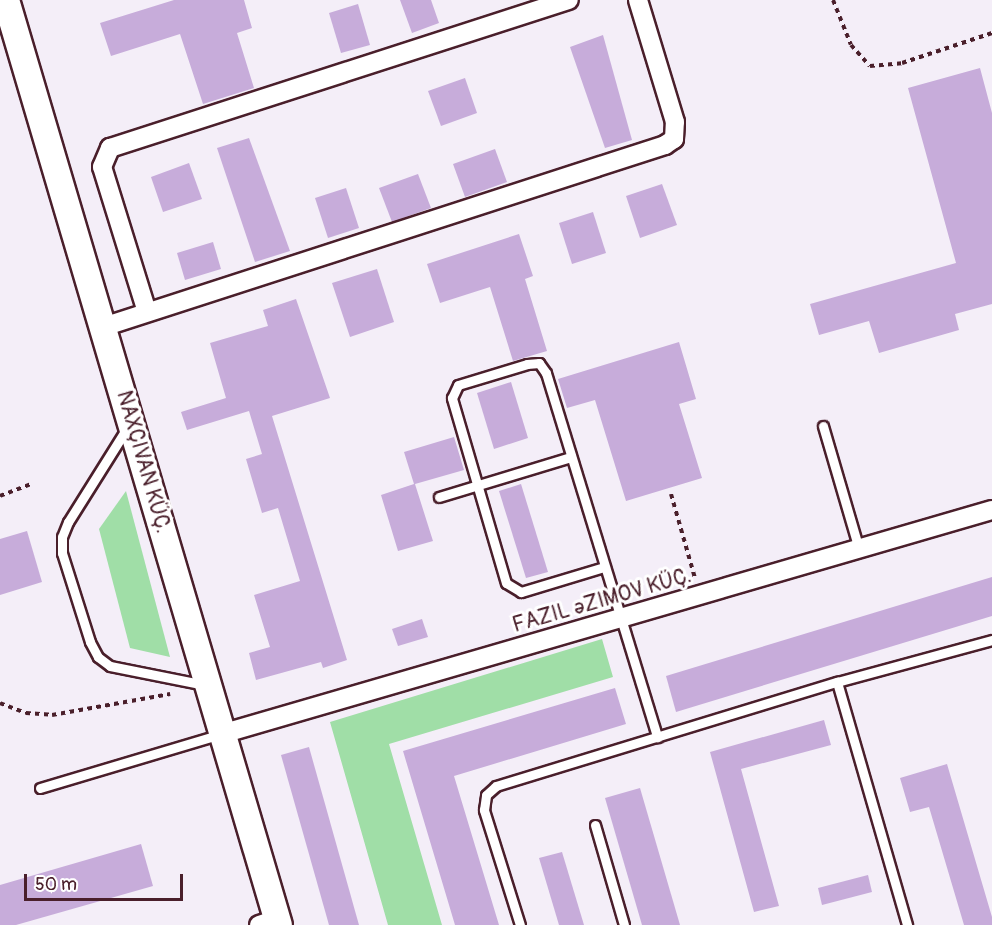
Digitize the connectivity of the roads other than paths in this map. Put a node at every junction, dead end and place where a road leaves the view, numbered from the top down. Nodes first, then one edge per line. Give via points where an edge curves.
1 (6, 0) edge
2 (569, 0) edge
3 (638, 0) edge
4 (147, 312) junction
5 (103, 327) junction
6 (131, 421) junction
7 (823, 426) dead end
8 (571, 457) junction
9 (478, 485) junction
10 (439, 497) dead end
11 (992, 510) edge
12 (859, 549) junction
13 (604, 567) junction
14 (619, 619) junction
15 (992, 640) edge
16 (837, 682) junction
17 (209, 686) junction
18 (225, 733) junction
19 (657, 737) junction
20 (40, 788) dead end
21 (595, 825) dead end
22 (272, 923) edge
23 (520, 925) edge
24 (624, 925) edge
25 (907, 925) edge

1 - 5 street
2 - 4 street via 110,148 102,166
3 - 4 street via 675,122 674,139 665,145
4 - 5 street
5 - 6 street
6 - 17 street
6 - 17 lane via 68,522 62,537 62,554 98,657 110,666
7 - 12 lane
8 - 9 lane
8 - 9 lane via 546,373 539,363 527,364 454,390 452,398
8 - 13 lane
9 - 10 lane
9 - 13 lane via 506,583 512,589 521,592
11 - 12 street, FAZIL ƏZIMOV KÜÇ.
12 - 14 street, FAZIL ƏZIMOV KÜÇ.
13 - 14 lane
14 - 18 street, FAZIL ƏZIMOV KÜÇ.
14 - 19 lane
15 - 16 lane
16 - 19 lane
16 - 25 lane
17 - 18 street
18 - 20 lane
18 - 22 street
19 - 23 lane via 496,786 486,795 484,810
21 - 24 lane

